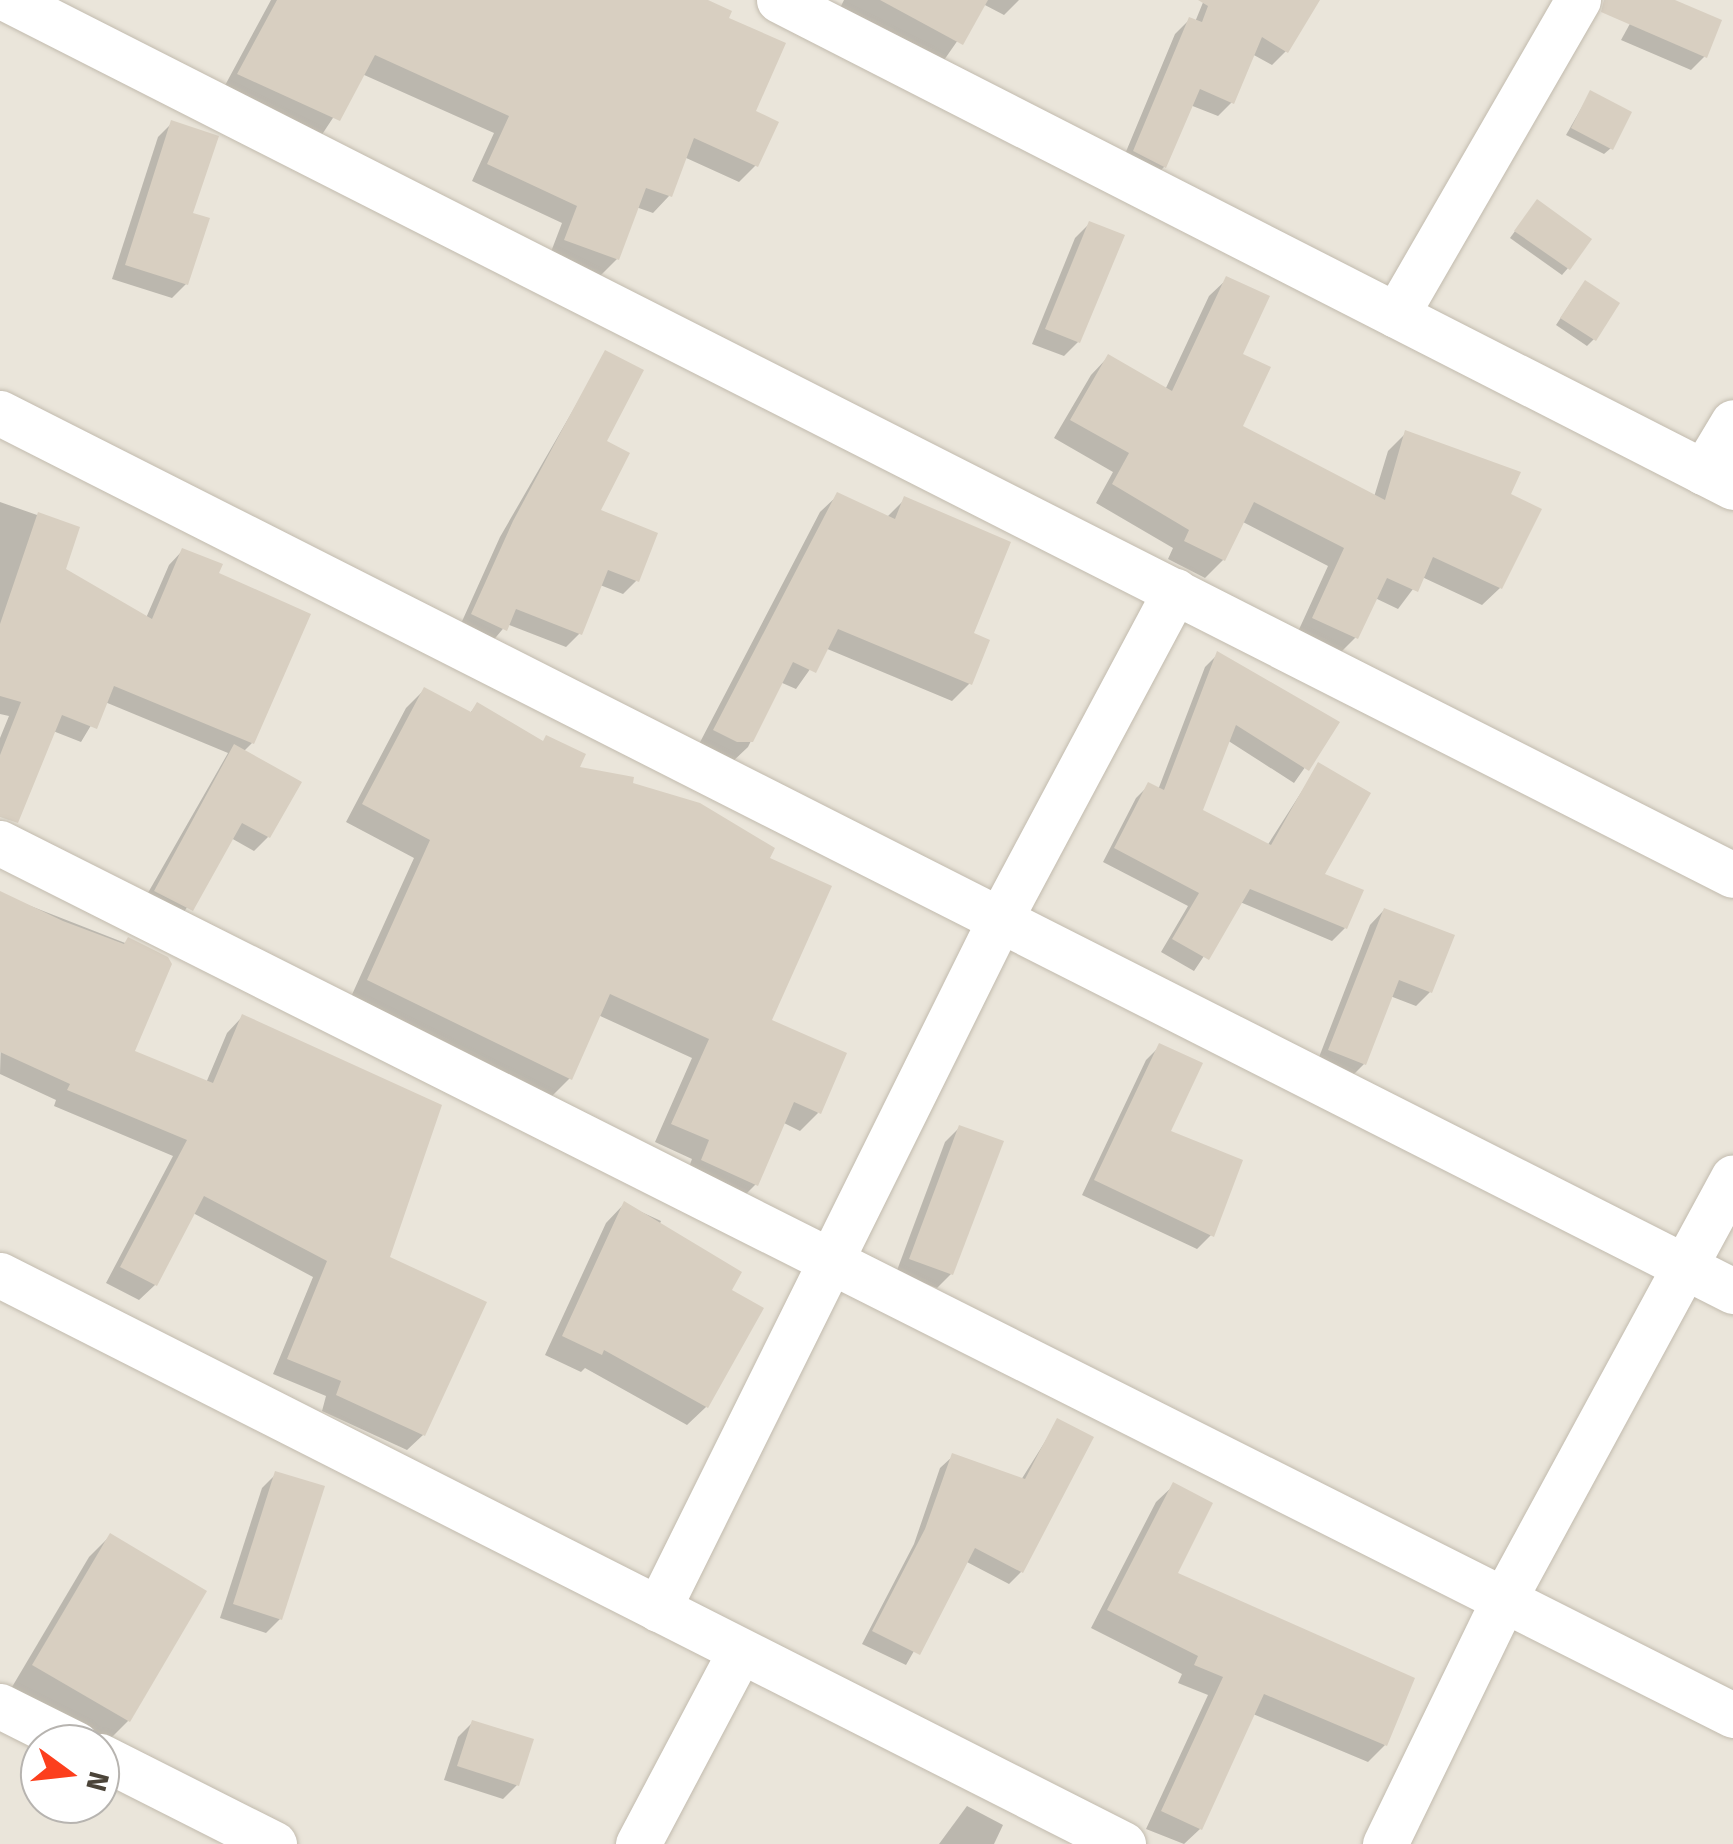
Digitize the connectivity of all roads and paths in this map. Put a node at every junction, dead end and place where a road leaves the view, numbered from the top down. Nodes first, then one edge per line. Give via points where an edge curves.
1 (9, 0) edge
2 (778, 0) edge
3 (1577, 0) edge
4 (1396, 315) junction
5 (0, 413) edge
6 (1733, 422) edge
7 (1718, 480) edge
8 (1175, 592) junction
9 (0, 843) edge
10 (1733, 875) edge
11 (1000, 919) junction
12 (1733, 1177) edge
13 (834, 1262) junction
14 (1685, 1266) junction
15 (0, 1275) edge
16 (1733, 1290) edge
17 (1503, 1601) junction
18 (658, 1609) junction
19 (740, 1651) junction
20 (0, 1706) edge
21 (1733, 1715) edge
22 (36, 1724) edge
23 (120, 1766) edge
24 (274, 1844) edge
25 (638, 1844) edge
26 (1123, 1844) edge
27 (1386, 1844) edge

1 - 8 street
2 - 4 street
3 - 4 street
4 - 7 street
5 - 11 street
6 - 7 street
8 - 10 street
8 - 11 street
9 - 13 street
11 - 13 street
11 - 14 street
12 - 14 street
13 - 17 street
13 - 18 street
14 - 16 street
14 - 17 street
15 - 18 street
17 - 21 street
17 - 27 street
18 - 19 street
19 - 25 street
19 - 26 street
20 - 22 street
23 - 24 street

